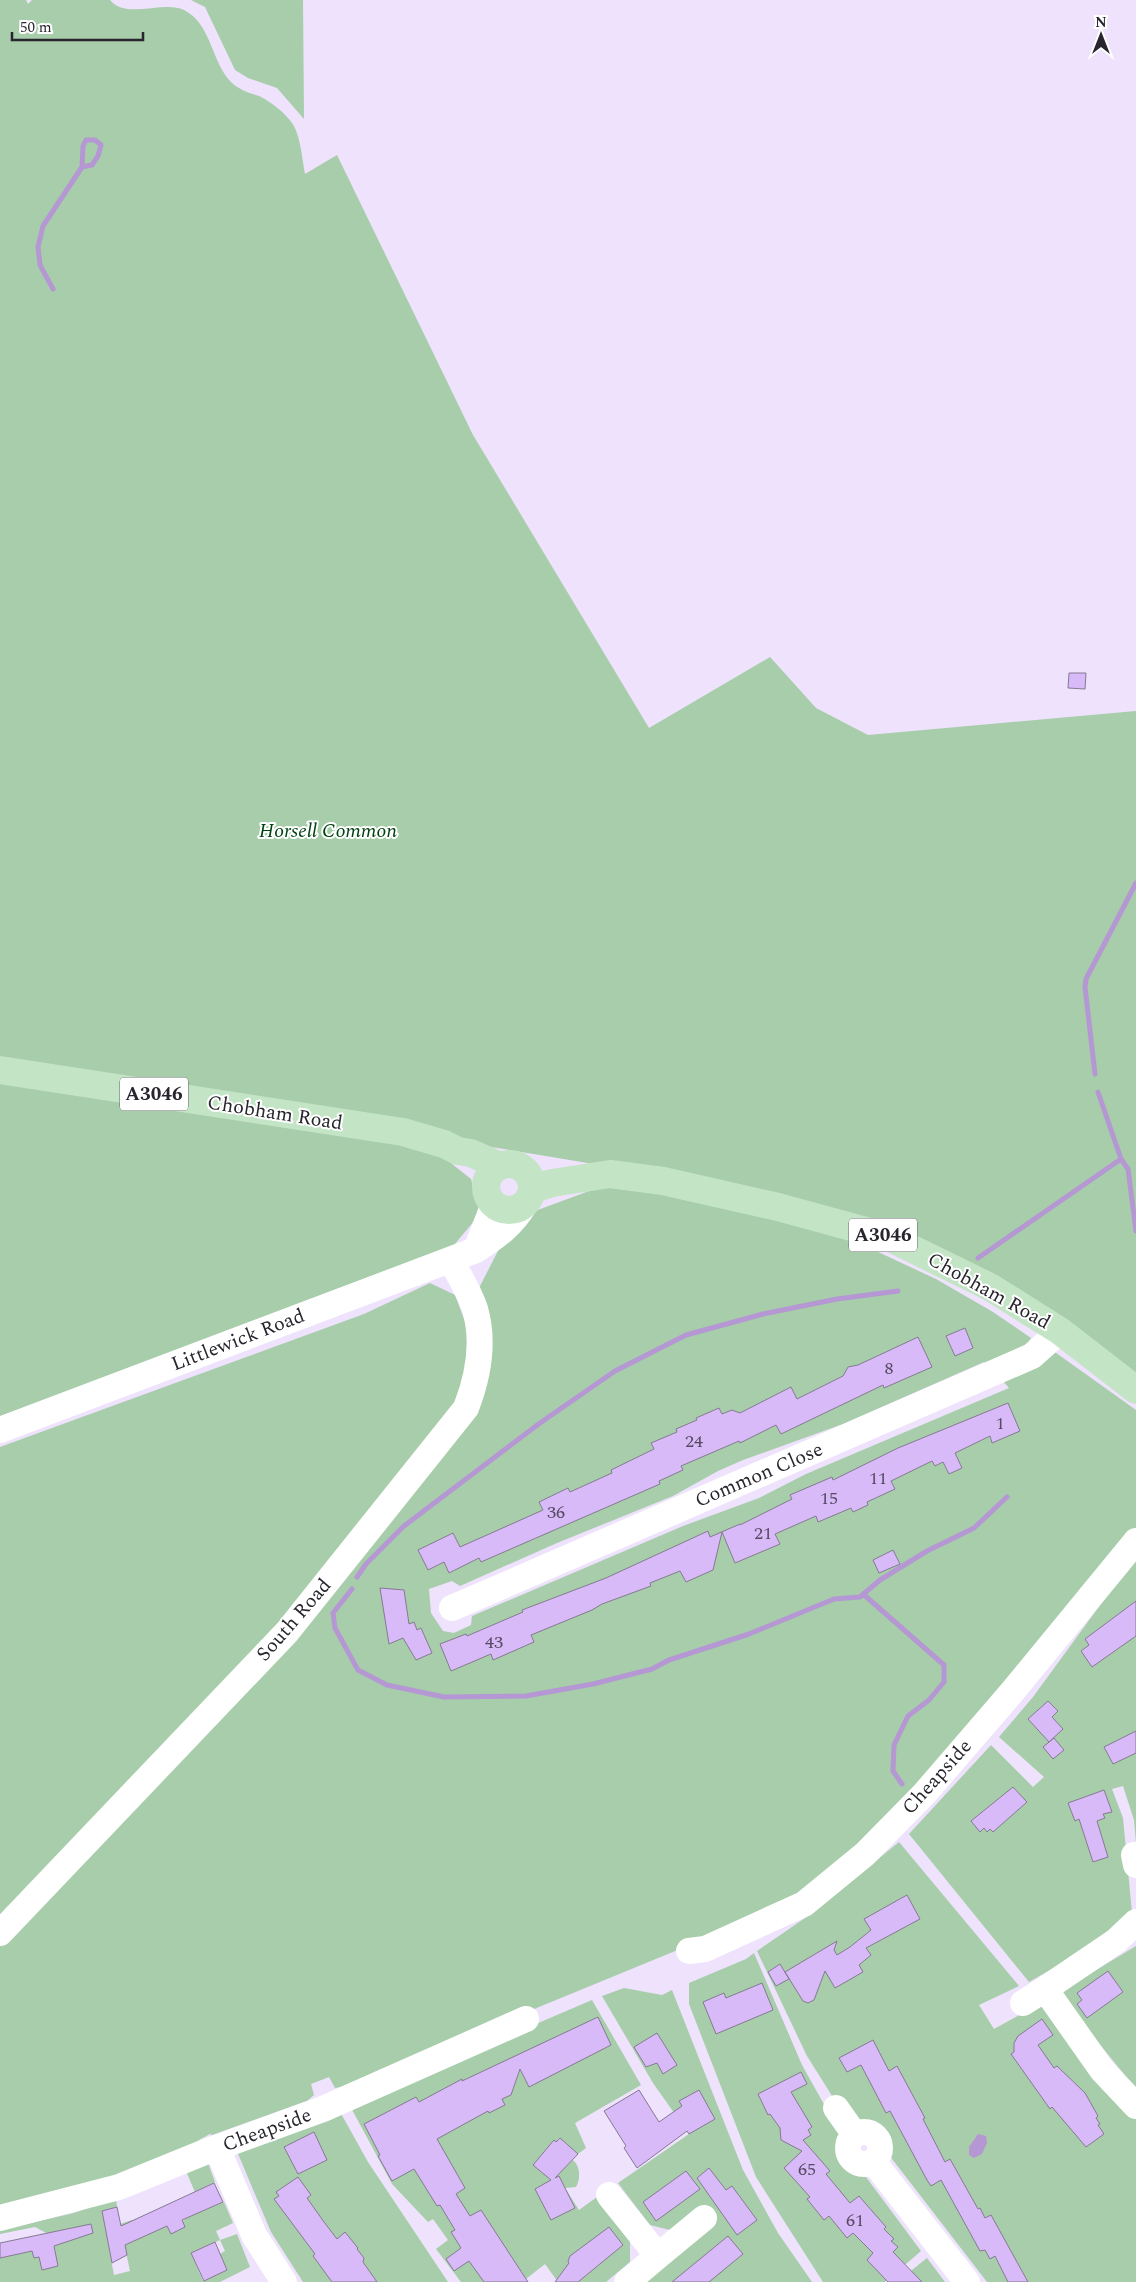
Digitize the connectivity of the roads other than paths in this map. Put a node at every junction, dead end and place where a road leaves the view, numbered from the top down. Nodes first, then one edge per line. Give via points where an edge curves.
1 (0, 1070) edge
2 (509, 1187) junction
3 (452, 1260) junction
4 (1060, 1331) junction
5 (1136, 1390) edge
6 (0, 1430) edge
7 (1136, 1541) edge
8 (452, 1608) dead end
9 (1136, 1922) edge
10 (0, 1933) edge
11 (690, 1951) dead end
12 (1045, 1989) junction
13 (1023, 2003) dead end
14 (526, 2019) dead end
15 (1136, 2106) edge
16 (836, 2108) dead end
17 (217, 2148) junction
18 (609, 2195) dead end
19 (0, 2218) edge
20 (704, 2218) dead end
21 (658, 2256) junction
22 (284, 2282) edge
23 (627, 2282) edge
24 (966, 2282) edge

1 - 2 main road, Chobham Road / A3046 via 403,1132 444,1144 458,1152 479,1176
2 - 3 street, Littlewick Road via 519,1215 498,1236
2 - 4 main road, Chobham Road / A3046 via 610,1174 663,1181 778,1207 888,1237 990,1287
3 - 6 street, Littlewick Road
3 - 10 street, South Road via 475,1309 478,1328 480,1356 477,1380 466,1408 287,1632
4 - 5 main road, Chobham Road / A3046
4 - 8 street, Common Close via 1032,1356
7 - 11 street, Cheapside via 925,1793 865,1854 804,1904 705,1949
9 - 12 street via 1116,1941
12 - 13 street
12 - 15 street via 1102,2070
14 - 17 street, Cheapside via 323,2109
16 - 24 street via 855,2135 870,2133 879,2142 878,2154 873,2161
17 - 19 street, Cheapside via 119,2187
17 - 22 street via 254,2235
18 - 21 street
20 - 21 street
21 - 23 street

